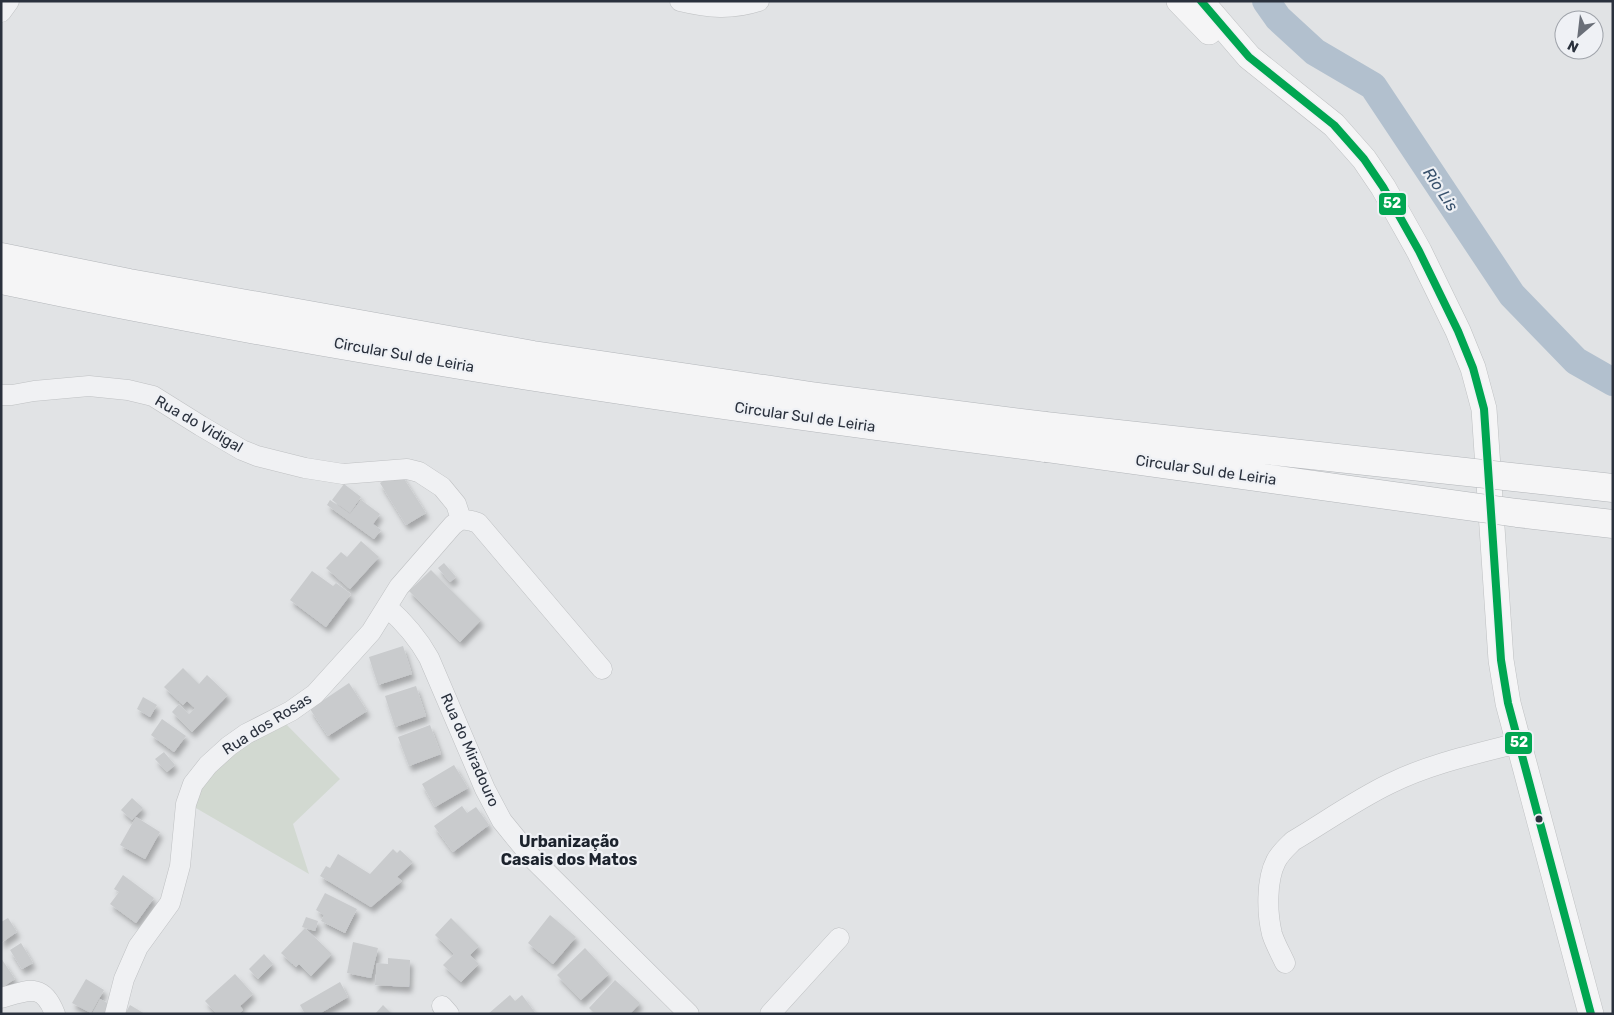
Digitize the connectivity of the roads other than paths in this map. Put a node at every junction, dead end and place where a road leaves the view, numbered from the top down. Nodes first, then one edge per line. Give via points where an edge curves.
1 (9, 1) edge
2 (680, 1) edge
3 (759, 1) edge
4 (1179, 1) edge
5 (1201, 1) edge
6 (1, 12) edge
7 (1249, 57) junction
8 (1, 257) edge
9 (1, 280) edge
10 (1, 394) edge
11 (1046, 437) junction
12 (1613, 488) edge
13 (461, 519) junction
14 (1613, 524) edge
15 (387, 607) junction
16 (602, 669) dead end
17 (1518, 743) junction
18 (839, 938) dead end
19 (1285, 963) dead end
20 (1, 998) edge
21 (55, 1014) edge
22 (115, 1014) edge
23 (689, 1014) edge
24 (770, 1014) edge
25 (1591, 1014) edge

1 - 6 street
2 - 3 street via 714,8 744,6
4 - 7 main road via 1210,33
5 - 7 main road
7 - 17 main road via 1324,116 1349,141 1383,187 1419,251 1464,344 1484,409 1501,660
8 - 11 highway, Circular Sul de Leiria via 533,355 811,396
9 - 11 highway, Circular Sul de Leiria via 126,307 538,379 809,418
10 - 13 street, Rua do Vidigal via 89,386 153,396 194,423 257,456 344,474 407,469 419,472 442,486 456,504
11 - 12 highway, Circular Sul de Leiria, bridge
11 - 14 highway, Circular Sul de Leiria, bridge via 1517,513
13 - 15 street, Rua dos Rosas via 399,587
13 - 16 street via 478,523
15 - 22 street, Rua dos Rosas via 371,632 314,694 229,746 193,784 186,804 180,866 170,903 138,947 124,979
15 - 23 street, Rua do Miradouro via 406,625 429,658 502,821 533,859
17 - 19 street via 1408,776 1294,841 1283,851 1269,880 1269,905 1272,935
17 - 25 main road
18 - 24 street
20 - 21 street via 37,991 50,1002

